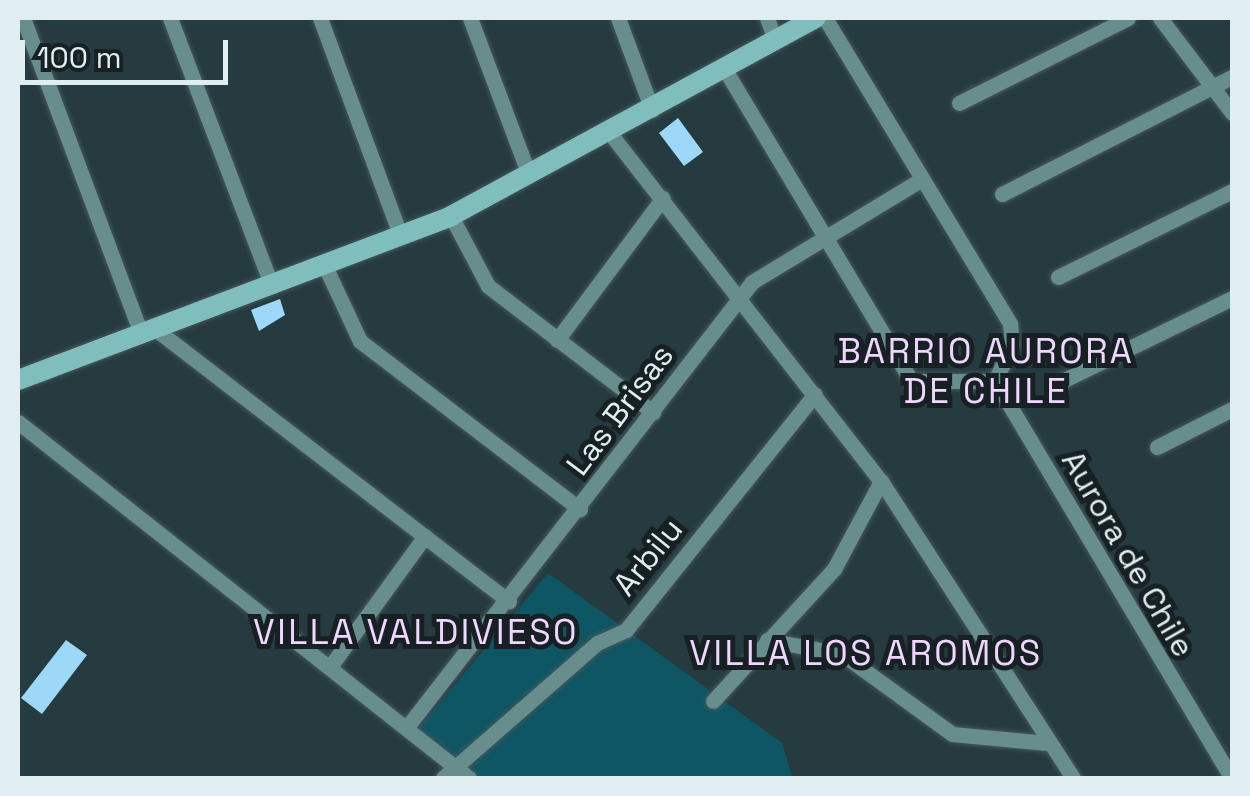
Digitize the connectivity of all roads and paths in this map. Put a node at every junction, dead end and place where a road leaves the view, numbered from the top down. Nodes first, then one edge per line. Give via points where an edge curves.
1 (23, 18) edge
2 (170, 18) edge
3 (320, 18) edge
4 (470, 18) edge
5 (618, 18) edge
6 (767, 18) edge
7 (816, 18) edge
8 (824, 18) edge
9 (1128, 18) edge
10 (1160, 18) edge
11 (775, 40) junction
12 (724, 68) junction
13 (1232, 77) edge
14 (1213, 86) junction
15 (959, 103) dead end
16 (652, 110) junction
17 (1232, 114) edge
18 (609, 132) junction
19 (529, 175) junction
20 (922, 179) junction
21 (1232, 191) edge
22 (1002, 194) dead end
23 (663, 198) junction
24 (451, 216) junction
25 (401, 237) junction
26 (825, 237) junction
27 (324, 266) junction
28 (1058, 277) dead end
29 (272, 286) junction
30 (742, 292) junction
31 (1232, 298) edge
32 (148, 331) junction
33 (558, 340) junction
34 (18, 380) edge
35 (995, 381) junction
36 (1056, 384) dead end
37 (816, 394) junction
38 (1232, 408) edge
39 (653, 412) junction
40 (18, 422) edge
41 (1157, 447) dead end
42 (881, 481) junction
43 (580, 509) junction
44 (426, 536) junction
45 (509, 602) junction
46 (766, 640) junction
47 (332, 664) junction
48 (713, 700) dead end
49 (407, 727) junction
50 (1046, 743) junction
51 (447, 772) edge
52 (469, 778) edge
53 (1072, 778) edge
54 (1232, 778) edge

1 - 32 street
2 - 29 street
3 - 25 street
4 - 19 street
5 - 16 street
6 - 11 street
7 - 11 street
8 - 20 street
9 - 15 street
10 - 14 street
11 - 12 street
12 - 16 street
12 - 26 street
13 - 14 street
14 - 17 street
14 - 22 street
16 - 18 street
18 - 19 street
18 - 23 street
19 - 24 street
20 - 26 street, Las Brisas
20 - 35 street via 1010,324 1012,344
21 - 28 street
23 - 30 street
23 - 33 street
24 - 25 street
24 - 33 street via 488,286
25 - 27 street
26 - 30 street, Las Brisas
26 - 35 street via 911,381
27 - 29 street
27 - 43 street via 356,337
29 - 32 street
30 - 37 street
30 - 39 street, Las Brisas
31 - 36 street
32 - 34 street
32 - 44 street
33 - 39 street
35 - 54 street, Aurora de Chile
37 - 42 street
37 - 51 street, Arbilu via 626,630
38 - 41 street
39 - 43 street, Las Brisas
40 - 47 street
42 - 46 street via 834,569
42 - 50 street
43 - 45 street, Las Brisas
44 - 45 street
44 - 47 street
45 - 49 street, Las Brisas
46 - 48 street
46 - 50 street via 842,654 952,734
47 - 49 street
49 - 51 street
50 - 53 street
51 - 52 street

